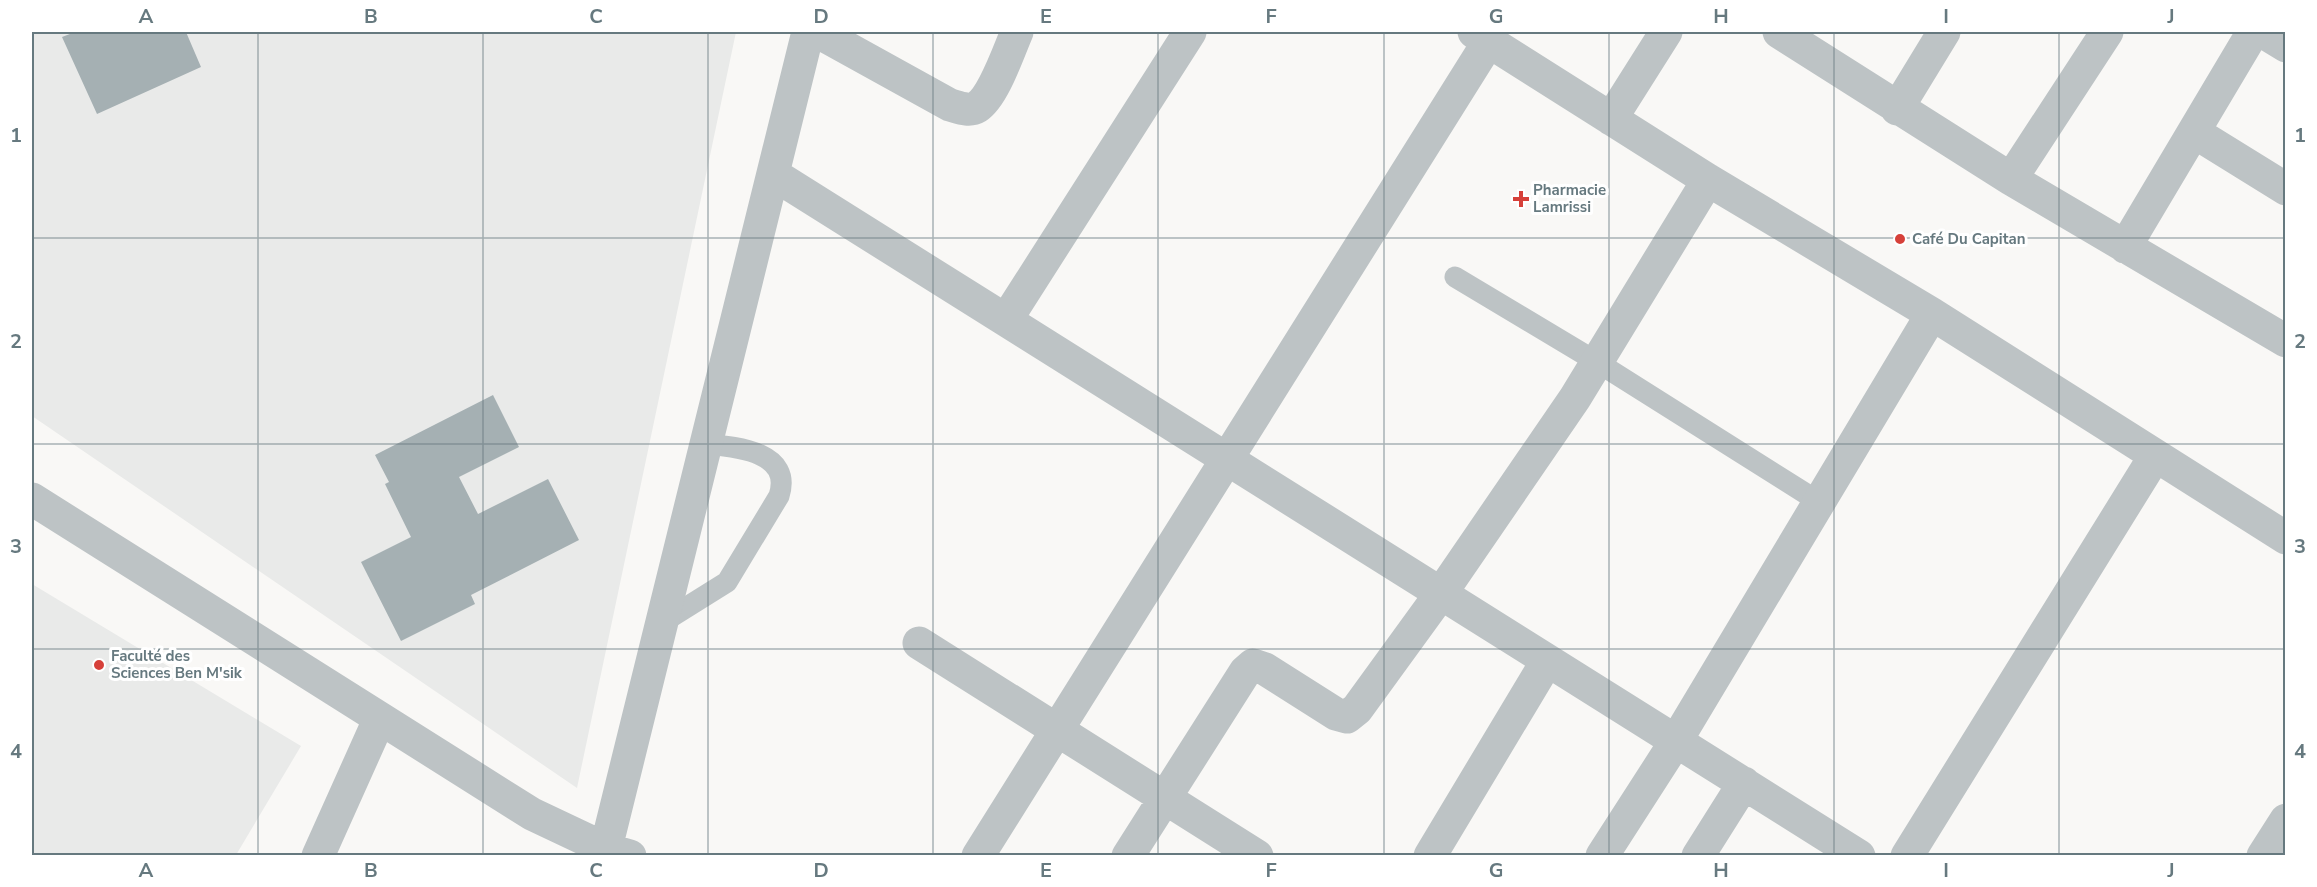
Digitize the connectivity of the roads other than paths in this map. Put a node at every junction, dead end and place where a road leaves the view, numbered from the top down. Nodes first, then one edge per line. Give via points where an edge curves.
1 (808, 32) edge
2 (818, 32) edge
3 (1017, 32) edge
4 (1190, 32) edge
5 (1666, 32) edge
6 (1779, 32) edge
7 (1944, 32) edge
8 (2106, 32) edge
9 (2253, 32) edge
10 (2263, 32) edge
11 (1481, 36) edge
12 (2286, 46) edge
13 (1897, 109) junction
14 (1611, 119) junction
15 (2194, 132) junction
16 (773, 174) junction
17 (2010, 179) junction
18 (1708, 180) junction
19 (2286, 189) edge
20 (2125, 247) junction
21 (1455, 277) dead end
22 (1932, 314) junction
23 (1006, 320) junction
24 (2286, 340) edge
25 (1598, 362) junction
26 (707, 444) junction
27 (2155, 456) junction
28 (1228, 459) junction
29 (32, 499) edge
30 (1819, 502) junction
31 (2286, 538) edge
32 (1442, 592) junction
33 (663, 622) junction
34 (919, 643) dead end
35 (1547, 661) junction
36 (379, 720) junction
37 (1059, 731) junction
38 (1676, 741) junction
39 (1744, 783) junction
40 (1165, 798) junction
41 (2286, 820) edge
42 (613, 853) edge
43 (318, 855) edge
44 (978, 855) edge
45 (1128, 855) edge
46 (1257, 855) edge
47 (1430, 855) edge
48 (1602, 855) edge
49 (1698, 855) edge
50 (1859, 855) edge
51 (1907, 855) edge
52 (2263, 855) edge

1 - 16 street
2 - 3 street via 950,105 969,109 977,107 988,94
4 - 23 street
5 - 14 street
6 - 13 street
7 - 13 street
8 - 17 street
9 - 15 street
10 - 12 street
11 - 14 street
11 - 28 street
13 - 17 street
14 - 18 street
15 - 19 street
15 - 20 street
16 - 23 street
16 - 26 street
17 - 20 street
18 - 22 street
18 - 25 street
20 - 24 street
21 - 25 lane
22 - 27 street
22 - 30 street
23 - 28 street
25 - 30 lane
25 - 32 street
26 - 33 street
26 - 33 lane via 741,448 764,456 779,473 783,485 727,582
27 - 31 street
27 - 51 street
28 - 32 street
28 - 37 street
29 - 36 street
30 - 38 street
32 - 35 street
32 - 40 street via 1357,709 1347,717 1253,665
33 - 42 street
34 - 37 street
35 - 38 street
35 - 47 street
36 - 42 street via 532,814
36 - 43 street
37 - 40 street
37 - 44 street
38 - 39 street
38 - 48 street
39 - 49 street
39 - 50 street
40 - 45 street
40 - 46 street
41 - 52 street

